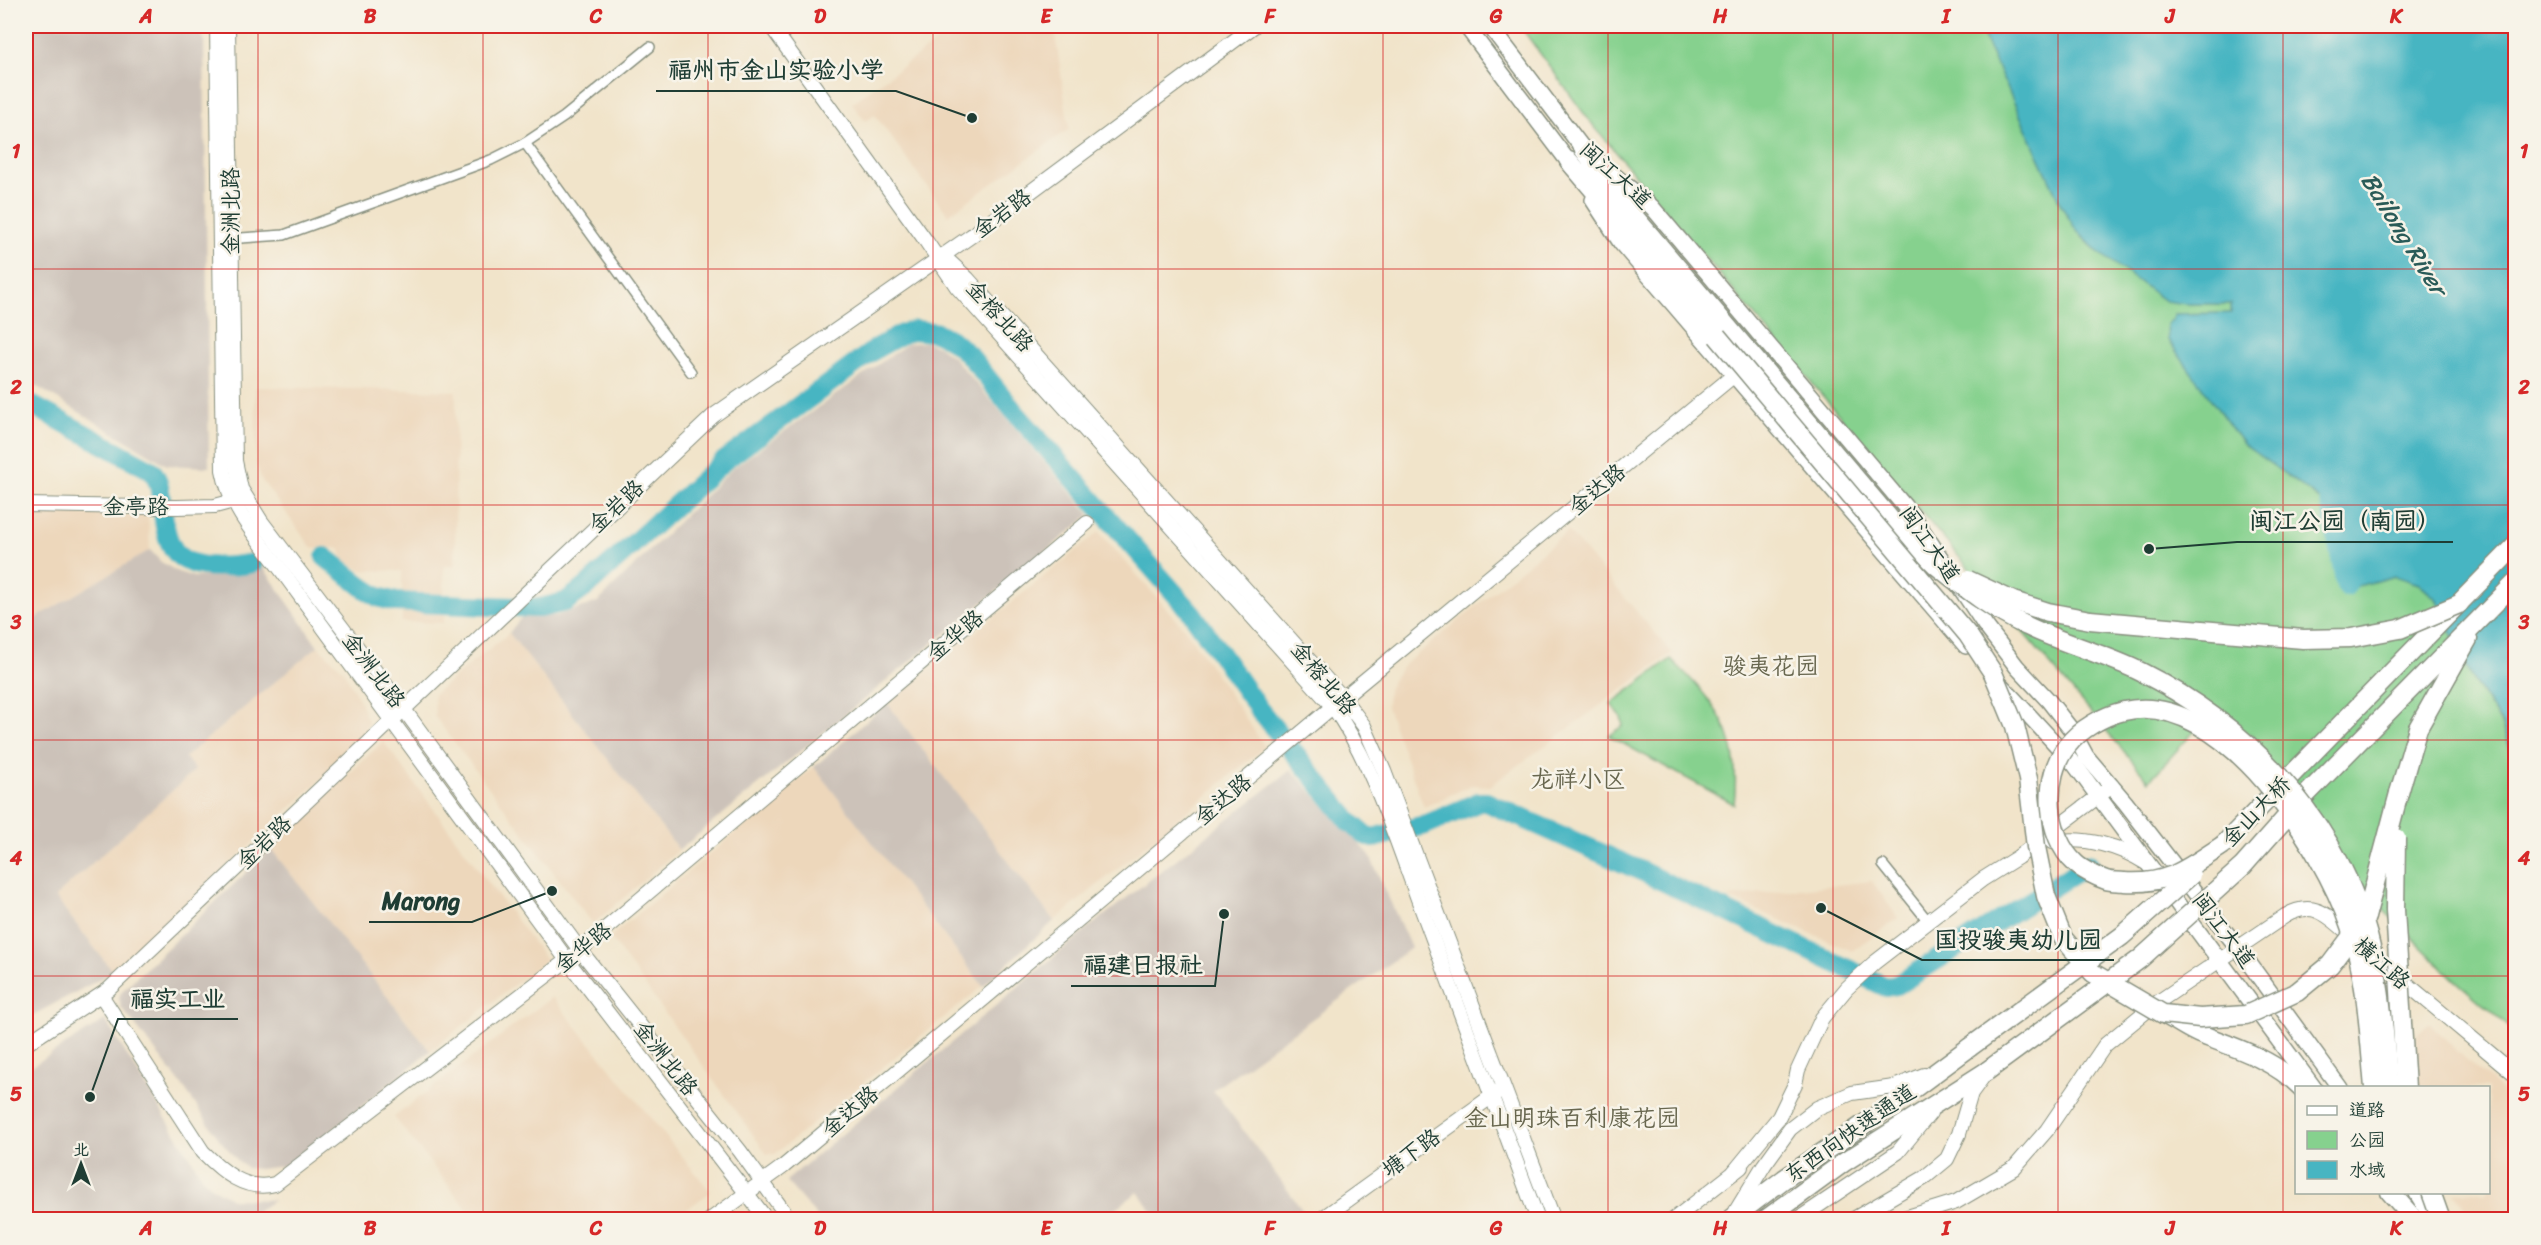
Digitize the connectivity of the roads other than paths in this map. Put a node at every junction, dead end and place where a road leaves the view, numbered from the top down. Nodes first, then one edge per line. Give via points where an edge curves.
1 (217, 26) edge
2 (228, 26) edge
3 (771, 26) edge
4 (1254, 26) edge
5 (1466, 26) edge
6 (1490, 26) edge
7 (650, 47) dead end
8 (525, 143) junction
9 (1584, 150) junction
10 (1569, 161) junction
11 (225, 239) junction
12 (940, 257) junction
13 (1723, 331) junction
14 (691, 372) dead end
15 (1733, 376) junction
16 (239, 500) junction
17 (26, 505) edge
18 (1087, 523) dead end
19 (2516, 545) edge
20 (1937, 566) junction
21 (2516, 582) edge
22 (2459, 604) junction
23 (2480, 619) junction
24 (1338, 702) junction
25 (403, 708) junction
26 (392, 718) junction
27 (2112, 786) junction
28 (2399, 793) junction
29 (2098, 796) junction
30 (2223, 845) junction
31 (2018, 857) junction
32 (1883, 865) dead end
33 (2149, 865) junction
34 (1928, 921) junction
35 (2238, 948) junction
36 (580, 950) junction
37 (567, 960) junction
38 (2220, 960) junction
39 (101, 995) junction
40 (2163, 1014) junction
41 (26, 1044) edge
42 (1970, 1047) joint
43 (1940, 1069) junction
44 (1987, 1071) junction
45 (2516, 1075) edge
46 (2299, 1086) edge
47 (2313, 1086) edge
48 (2339, 1086) edge
49 (2374, 1086) edge
50 (2389, 1086) edge
51 (2406, 1086) edge
52 (1498, 1092) junction
53 (1950, 1094) junction
54 (1790, 1129) junction
55 (1734, 1172) junction
56 (763, 1183) junction
57 (747, 1194) junction
58 (2392, 1194) edge
59 (2401, 1194) edge
60 (2419, 1194) edge
61 (2424, 1194) edge
62 (2432, 1194) edge
63 (2409, 1216) edge
64 (710, 1220) edge
65 (767, 1220) edge
66 (790, 1220) edge
67 (1320, 1220) edge
68 (1538, 1220) edge
69 (1554, 1220) edge
70 (1673, 1220) edge
71 (1729, 1220) edge
72 (1765, 1220) edge
73 (1797, 1220) edge
74 (1852, 1220) edge
75 (1898, 1220) edge
76 (2435, 1220) edge
77 (2441, 1220) edge
78 (2447, 1220) edge

1 - 11 main road, 金洲北路
2 - 11 main road, 金洲北路
3 - 12 main road, 金榕北路
4 - 12 main road, 金岩路
5 - 10 main road, 闽江大道
6 - 9 main road, 闽江大道
7 - 8 street via 564,117
8 - 11 street via 491,160 284,235
8 - 14 street
9 - 13 highway
9 - 27 main road, 闽江大道 via 1652,207 1912,515 1985,625 2048,700
10 - 13 highway
10 - 15 main road, 闽江大道 via 1621,243
11 - 16 main road, 金洲北路
12 - 24 main road, 金榕北路 via 968,279
12 - 25 main road, 金岩路 via 713,416
13 - 20 highway via 1896,526
13 - 40 highway, bridge via 1968,635 1993,673 2015,726 2028,779 2046,896 2063,938 2093,973
15 - 24 main road, 金达路
15 - 29 main road, 闽江大道 via 1912,585 2070,759
16 - 17 main road, 金亭路, bridge via 204,507
16 - 25 main road, 金洲北路 via 268,530
16 - 26 main road, 金洲北路
18 - 36 main road, 金华路
19 - 22 highway, 金山大桥
20 - 22 highway, bridge via 2013,601 2079,618 2303,639 2351,638 2400,629
20 - 50 highway, bridge via 1989,606 2028,627 2138,671 2188,697 2257,751 2299,799 2337,858 2364,922 2381,1001
21 - 23 highway, 金山大桥
22 - 30 highway, 金山大桥, bridge
23 - 28 highway via 2418,728
23 - 44 highway, 金山大桥, bridge via 2389,709 2242,866 2140,959
24 - 52 main road, 金榕北路 via 1394,818
24 - 56 main road, 金达路
25 - 26 main road, 金岩路
25 - 36 main road, 金洲北路
26 - 37 main road, 金洲北路
26 - 39 main road, 金岩路
27 - 29 main road
27 - 35 main road, 闽江大道
28 - 40 highway, bridge via 2366,917 2330,964 2297,992 2246,1015 2200,1018
28 - 51 highway, bridge via 2395,910
29 - 31 main road
29 - 33 main road, 闽江大道
30 - 42 highway, 金山大桥, bridge via 2122,936
30 - 49 highway, bridge via 2174,876 2142,883 2108,880 2075,864 2056,837 2050,807 2053,773 2066,746 2093,723 2124,711 2161,710 2196,722 2245,760 2288,808 2323,863 2350,927 2366,1002
31 - 33 main road via 2049,843 2073,840 2122,850
31 - 34 main road
32 - 34 street
33 - 38 main road, 闽江大道
34 - 55 main road via 1874,963 1822,1018 1779,1117
35 - 38 main road, 横江路
35 - 45 main road, 横江路 via 2296,910 2319,910
35 - 48 main road, 闽江大道
36 - 37 main road, 金华路
36 - 56 main road, 金洲北路
37 - 39 main road, 金华路 via 285,1178 266,1186 233,1177 203,1152
37 - 57 main road, 金洲北路
38 - 47 main road, 闽江大道
38 - 75 main road, 横江路 via 2155,1004 2105,1045 2041,1137 2014,1168 1956,1202
39 - 41 main road, 金岩路
40 - 46 highway via 2264,1060
42 - 43 highway, 东西向快速通道
43 - 54 main road via 1894,1087 1852,1093 1817,1108
43 - 71 highway, 东西向快速通道
44 - 53 highway, 东西向快速通道
44 - 74 main road via 1971,1093 1947,1159 1924,1178
52 - 67 main road, 塘下路
52 - 68 main road, 金榕北路
52 - 69 main road, 金榕北路
53 - 72 highway, 东西向快速通道 via 1843,1163
53 - 73 main road via 1898,1152
54 - 55 main road
54 - 71 main road
55 - 70 main road
56 - 57 main road, 金达路
56 - 66 main road, 金洲北路
57 - 64 main road, 金达路
57 - 65 main road, 金洲北路
58 - 63 highway
59 - 63 highway
60 - 76 highway
61 - 78 main road
62 - 77 highway, bridge

